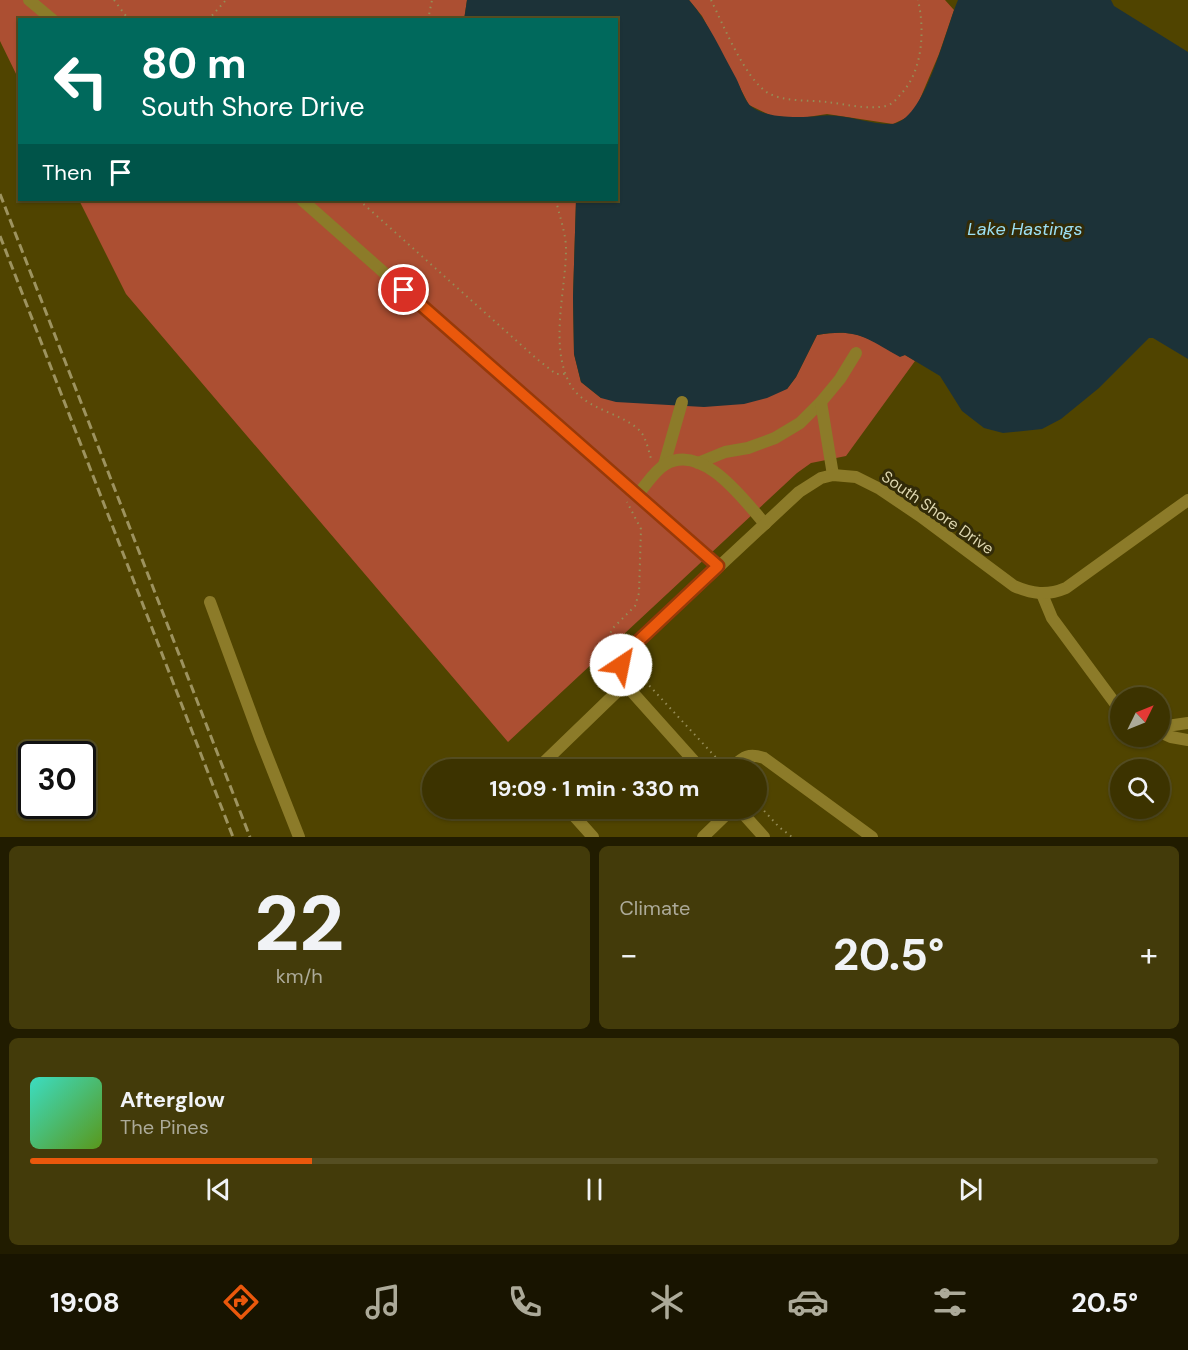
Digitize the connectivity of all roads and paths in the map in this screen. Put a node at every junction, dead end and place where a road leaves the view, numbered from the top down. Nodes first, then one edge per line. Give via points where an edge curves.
1 (29, 0) edge
2 (114, 0) edge
3 (226, 0) edge
4 (432, 0) edge
5 (711, 0) edge
6 (918, 0) edge
7 (51, 18) edge
8 (128, 18) edge
9 (210, 18) edge
10 (428, 18) edge
11 (303, 201) edge
12 (360, 201) edge
13 (556, 201) edge
14 (856, 353) dead end
15 (566, 374) junction
16 (682, 402) dead end
17 (821, 402) junction
18 (698, 463) junction
19 (661, 468) junction
20 (833, 475) junction
21 (638, 494) junction
22 (1188, 500) edge
23 (765, 524) junction
24 (718, 566) junction
25 (1042, 594) junction
26 (210, 602) dead end
27 (629, 689) junction
28 (1110, 696) edge
29 (1188, 723) edge
30 (1170, 728) edge
31 (1170, 736) edge
32 (1188, 740) edge
33 (549, 759) edge
34 (692, 759) edge
35 (742, 759) edge
36 (765, 759) edge
37 (767, 760) edge
38 (767, 813) edge
39 (577, 819) edge
40 (723, 819) edge
41 (746, 819) edge
42 (299, 837) edge
43 (593, 837) edge
44 (703, 837) edge
45 (764, 837) edge
46 (792, 837) edge
47 (872, 837) edge

1 - 7 street
2 - 8 path
3 - 9 path
4 - 10 path
5 - 6 path via 740,59 768,93 798,100 874,106 888,106 914,76 921,37
11 - 21 street
12 - 15 path via 537,359 556,374
13 - 15 path via 566,247 561,329 561,357
14 - 17 street
15 - 19 path via 581,397 635,427
16 - 19 street
17 - 18 street via 800,423 775,438
17 - 20 street
18 - 19 street via 674,460
18 - 23 street via 728,481
19 - 21 street
20 - 23 street via 811,483
20 - 25 street, South Shore Drive via 856,477 880,489 1014,586
21 - 24 street
22 - 25 street via 1066,588
23 - 24 street
24 - 27 street via 622,657 622,675
25 - 28 street via 1052,618
26 - 42 street
27 - 33 street
27 - 34 street
29 - 30 street
31 - 32 street
35 - 36 street via 753,755
37 - 47 street
38 - 46 path
39 - 43 street
40 - 44 street
41 - 45 street

